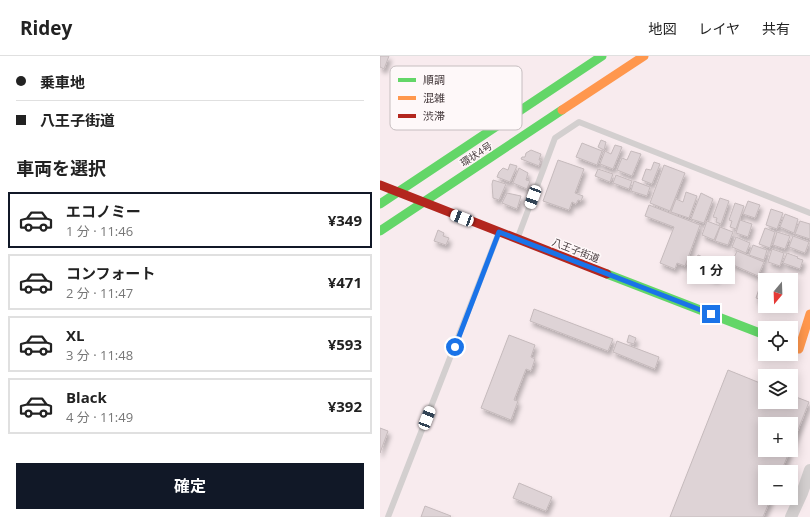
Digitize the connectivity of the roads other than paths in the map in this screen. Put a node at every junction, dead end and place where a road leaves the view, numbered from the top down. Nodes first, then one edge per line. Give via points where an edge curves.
1 (602, 56) edge
2 (644, 56) edge
3 (522, 109) edge
4 (491, 130) edge
5 (380, 186) edge
6 (397, 192) junction
7 (422, 202) junction
8 (380, 204) edge
9 (810, 213) edge
10 (380, 231) edge
11 (499, 232) junction
12 (517, 239) junction
13 (810, 314) edge
14 (758, 332) edge
15 (798, 340) edge
16 (798, 348) edge
17 (810, 353) edge
18 (810, 470) edge
19 (388, 517) edge
20 (791, 517) edge

1 - 3 main road, 環状4号
2 - 7 main road, 環状4号
4 - 6 main road, 環状4号
5 - 6 main road, 八王子街道
6 - 7 main road, 八王子街道
6 - 8 main road, 環状4号
7 - 10 main road, 環状4号
7 - 11 main road, 八王子街道
9 - 12 lane via 579,122 555,138
11 - 12 main road, 八王子街道
11 - 19 lane
12 - 14 main road, 八王子街道
13 - 15 main road
16 - 17 main road
18 - 20 street

